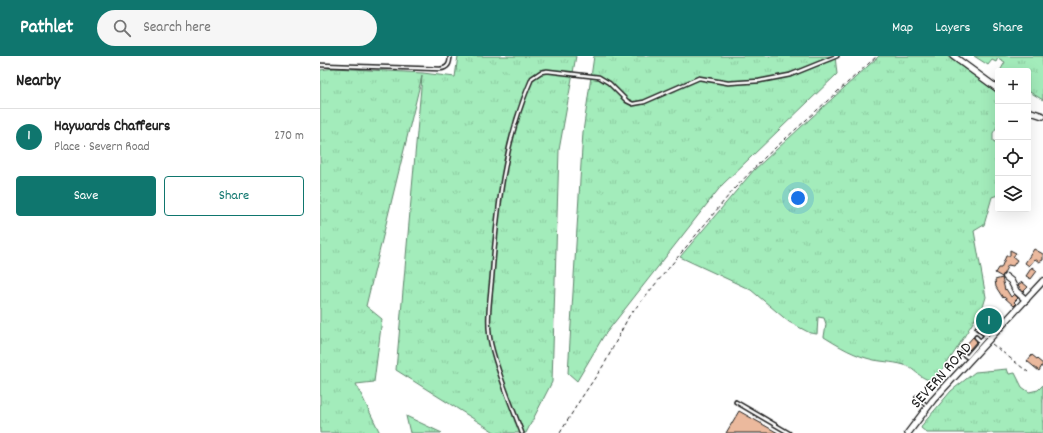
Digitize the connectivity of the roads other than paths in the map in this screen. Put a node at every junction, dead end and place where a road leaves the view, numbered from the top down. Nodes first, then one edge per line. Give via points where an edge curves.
1 (450, 56) edge
2 (837, 56) edge
3 (953, 56) edge
4 (320, 65) edge
5 (995, 87) edge
6 (1031, 112) edge
7 (1043, 116) edge
8 (1006, 277) dead end
9 (1043, 281) edge
10 (1026, 300) junction
11 (1000, 319) dead end
12 (977, 328) dead end
13 (976, 337) dead end
14 (988, 338) junction
15 (980, 341) junction
16 (962, 353) dead end
17 (917, 397) dead end
18 (736, 402) dead end
19 (927, 407) junction
20 (522, 433) edge
21 (788, 433) edge
22 (908, 433) edge

1 - 4 lane via 449,66 445,69
2 - 20 lane via 790,75 759,81 728,83 699,78 644,102 633,104 599,77 547,71 532,78 508,149 503,174 495,236 489,326 490,343
3 - 5 street
6 - 7 street
8 - 10 street
9 - 10 street, SEVERN ROAD
10 - 14 street, SEVERN ROAD
11 - 14 lane
12 - 14 lane
13 - 15 lane
14 - 15 lane
14 - 19 street, SEVERN ROAD
15 - 16 lane via 966,357
17 - 19 lane
18 - 21 lane
19 - 22 street, SEVERN ROAD

